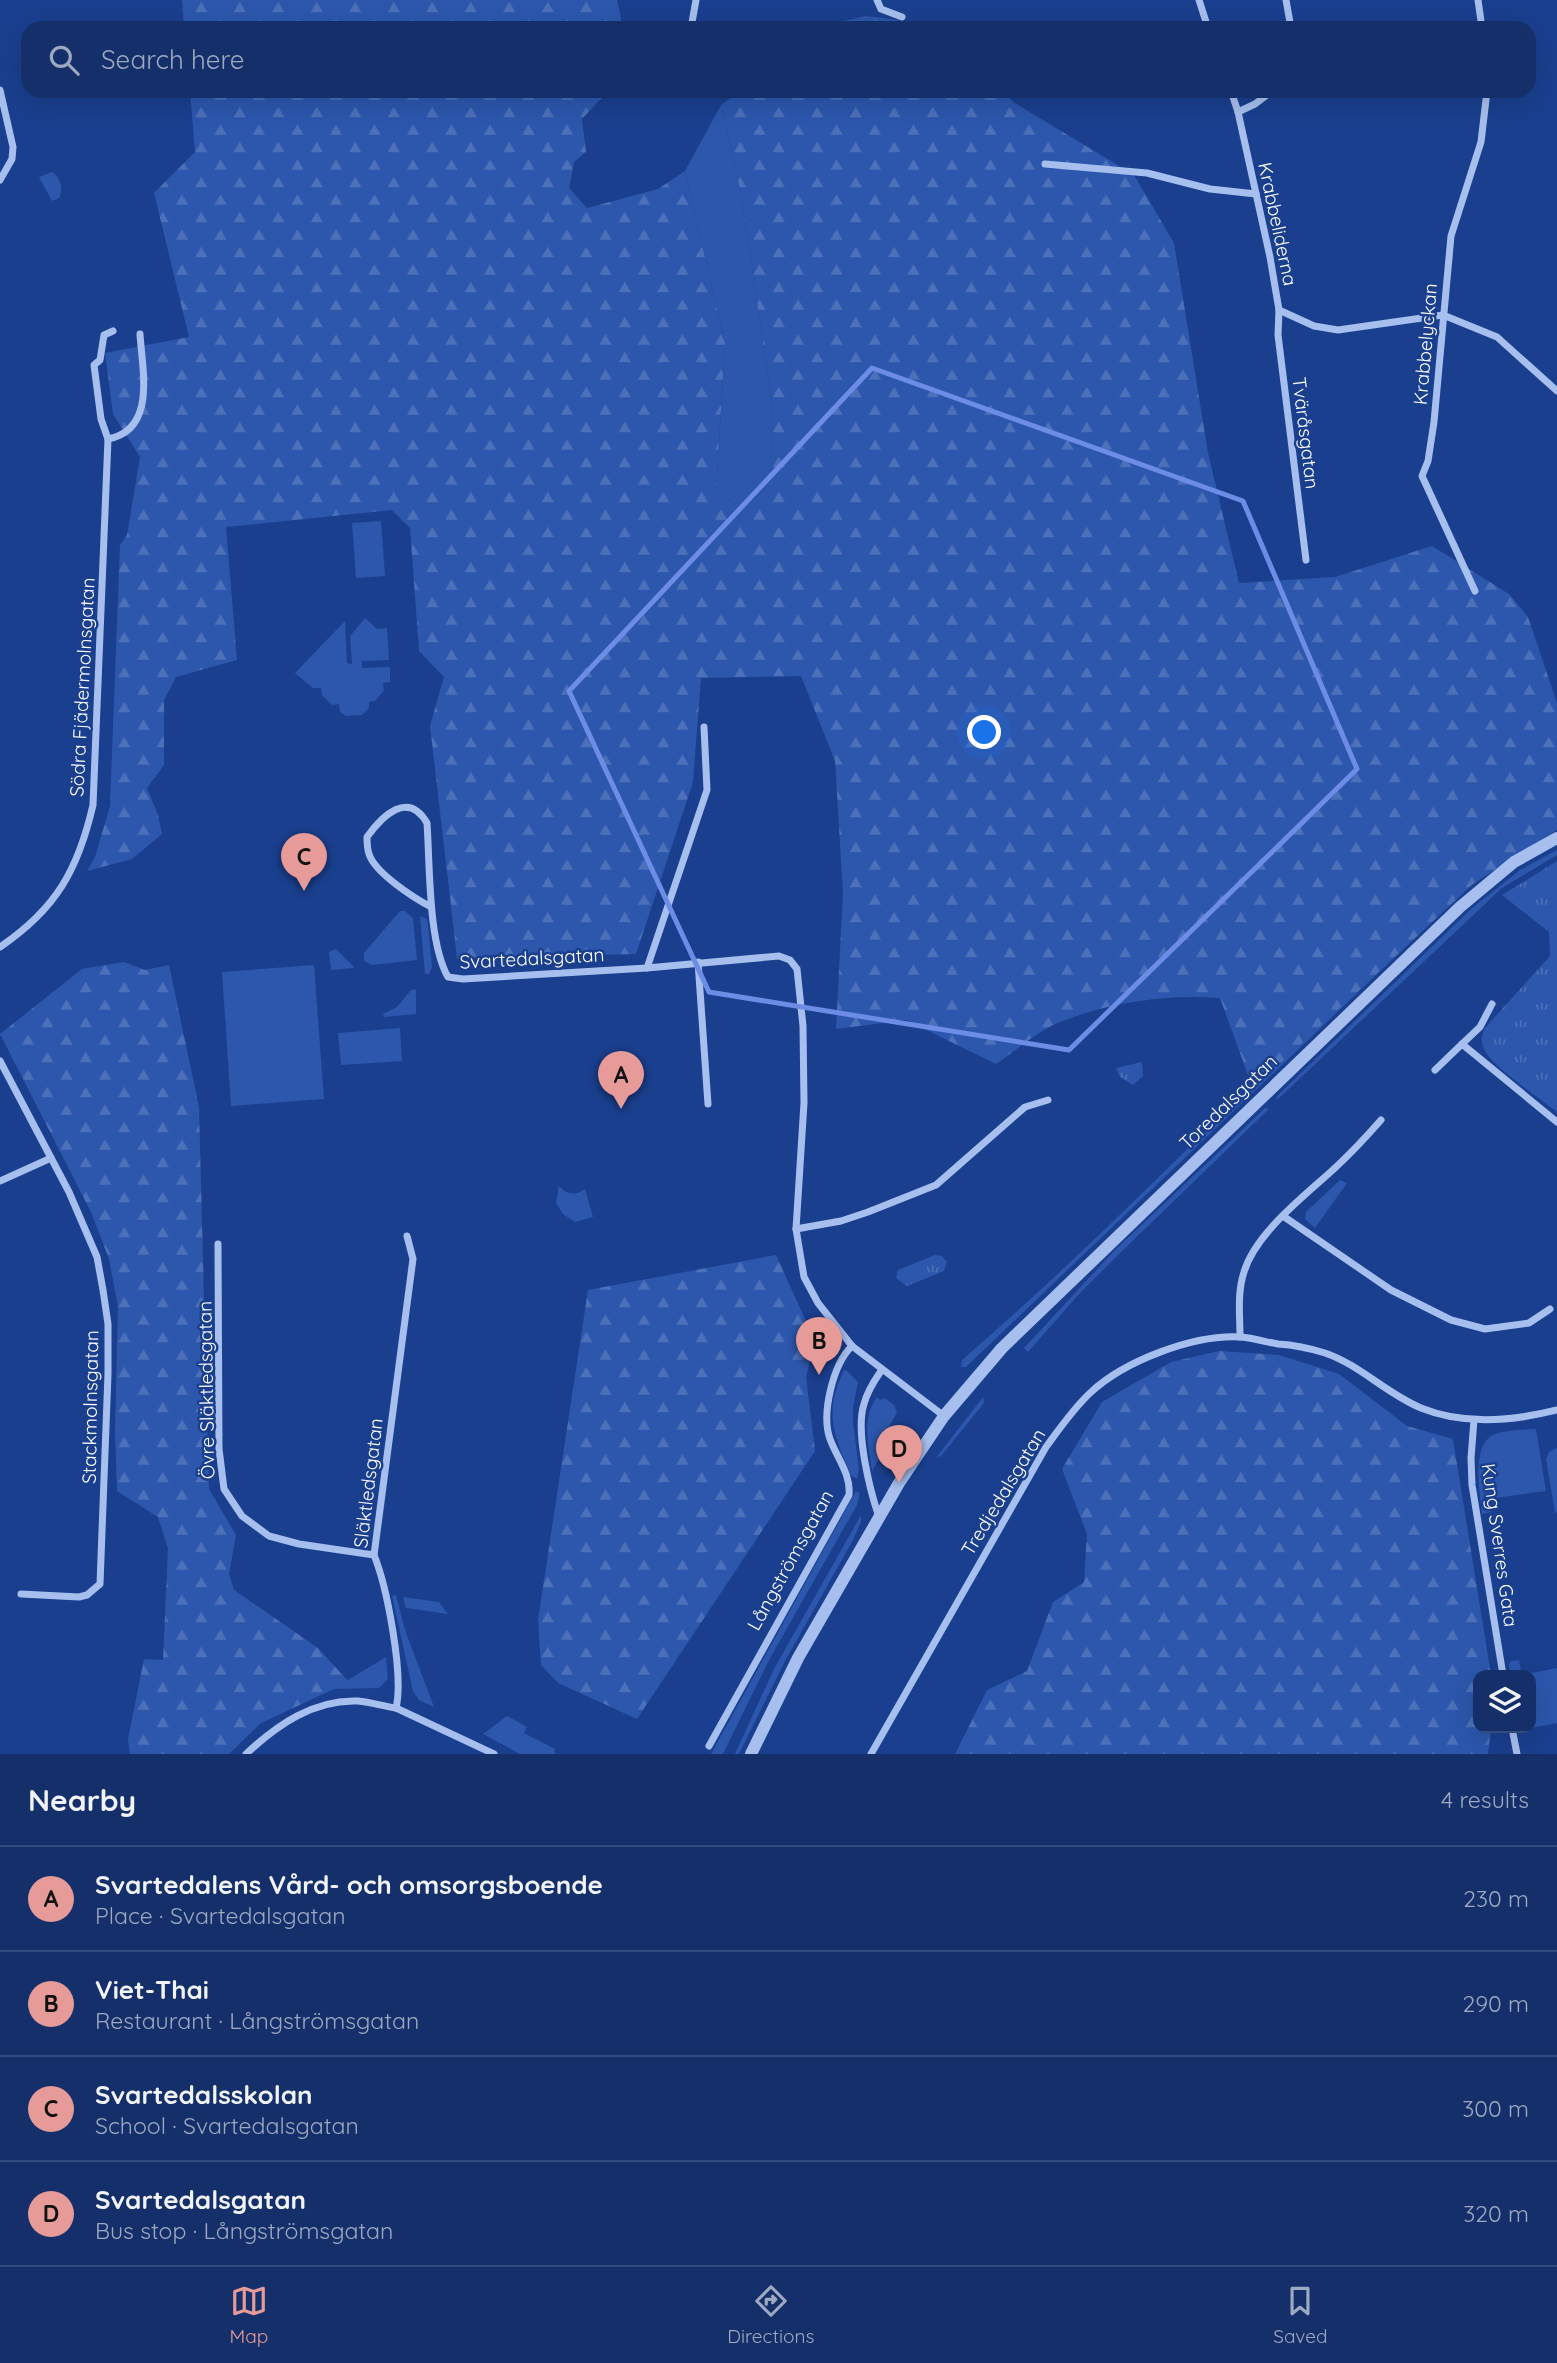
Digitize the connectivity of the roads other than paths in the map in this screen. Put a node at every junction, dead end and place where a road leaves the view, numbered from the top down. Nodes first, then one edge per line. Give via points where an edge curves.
1 (696, 0) edge
2 (877, 0) edge
3 (1199, 0) edge
4 (1286, 0) edge
5 (1479, 0) edge
6 (902, 17) dead end
7 (692, 21) edge
8 (1206, 21) edge
9 (1290, 21) edge
10 (1481, 21) edge
11 (0, 90) edge
12 (1233, 98) edge
13 (1263, 98) edge
14 (1486, 98) edge
15 (1238, 112) junction
16 (1045, 164) dead end
17 (0, 180) edge
18 (1256, 194) junction
19 (1279, 310) junction
20 (1443, 316) junction
21 (113, 331) dead end
22 (140, 334) dead end
23 (1557, 391) edge
24 (108, 439) junction
25 (1306, 560) dead end
26 (1475, 591) dead end
27 (704, 727) dead end
28 (1557, 838) edge
29 (431, 907) junction
30 (0, 947) edge
31 (698, 962) junction
32 (647, 968) junction
33 (1492, 1004) dead end
34 (1462, 1044) junction
35 (0, 1061) edge
36 (1435, 1070) dead end
37 (1048, 1100) dead end
38 (708, 1104) dead end
39 (1381, 1120) dead end
40 (1557, 1122) edge
41 (51, 1158) junction
42 (0, 1181) edge
43 (1283, 1216) junction
44 (796, 1229) junction
45 (407, 1236) dead end
46 (218, 1244) dead end
47 (1550, 1309) dead end
48 (1240, 1337) junction
49 (852, 1346) junction
50 (881, 1371) junction
51 (1557, 1410) edge
52 (944, 1416) junction
53 (1474, 1420) junction
54 (879, 1518) junction
55 (373, 1555) junction
56 (21, 1594) dead end
57 (1502, 1670) edge
58 (396, 1708) junction
59 (1514, 1733) edge
60 (709, 1746) dead end
61 (246, 1754) edge
62 (494, 1754) edge
63 (751, 1754) edge
64 (871, 1754) edge
65 (1517, 1754) edge

1 - 7 street
2 - 6 street via 881,9
3 - 8 street
4 - 9 street
5 - 10 street
11 - 17 street via 13,147
12 - 15 street, Krabbeliderna
13 - 15 street
14 - 20 street, Krabbelyckan via 1480,142 1451,236
15 - 18 street, Krabbeliderna
16 - 18 street via 1147,173
18 - 19 street, Krabbeliderna
19 - 20 street, Krabbeliderna via 1314,326 1338,330
19 - 25 street, Tväråsgatan
20 - 23 street, Krabbeliderna via 1497,337
20 - 26 street, Krabbelyckan via 1434,422 1422,476
21 - 24 street, Södra Fjädermolnsgatan via 101,340 100,360 94,365
22 - 24 street via 142,410 127,431
24 - 30 street, Södra Fjädermolnsgatan via 93,805 79,857 64,884 45,910
27 - 32 street via 707,790
28 - 52 street, Toredalsgatan via 1514,862 1460,907 1002,1348
29 - 29 street, Svartedalsgatan via 427,823 410,807 398,808 378,821 367,837 369,856 385,874
29 - 32 street, Svartedalsgatan via 441,964 448,977
31 - 32 street, Svartedalsgatan
31 - 38 street
31 - 44 street, Svartedalsgatan via 779,956 797,969 804,1103
33 - 34 street via 1480,1027
34 - 36 street
34 - 40 street
35 - 41 street, Stackmolnsgatan
37 - 44 street via 1025,1107 936,1185 841,1221
39 - 43 street
41 - 42 street
41 - 56 street, Stackmolnsgatan via 97,1257 108,1324 100,1584 79,1597
43 - 47 street via 1391,1290 1451,1320 1485,1329 1529,1323
43 - 48 street via 1256,1248 1244,1272
44 - 49 street, Svartedalsgatan via 804,1277
45 - 55 street, Släktledsgatan via 413,1259
46 - 55 street, Övre Släktledsgatan via 219,1449 224,1489 242,1516 269,1536
48 - 53 street, Tredjedalsgatan via 1326,1353 1421,1408
48 - 64 street, Tredjedalsgatan via 1185,1345 1146,1357 1124,1368 1078,1405 1046,1447
49 - 50 street, Svartedalsgatan
49 - 60 street, Långströmsgatan via 839,1362 828,1414 829,1436 847,1476 849,1496
50 - 52 street, Svartedalsgatan
50 - 54 street via 863,1406 862,1418 869,1487
51 - 53 street, Tredjedalsgatan
52 - 54 street
53 - 57 street, Kung Sverres Gata via 1472,1485
54 - 63 street via 798,1658
55 - 58 street, Släktledsgatan via 398,1665
58 - 61 street via 357,1701 303,1711
58 - 62 street
59 - 65 street

